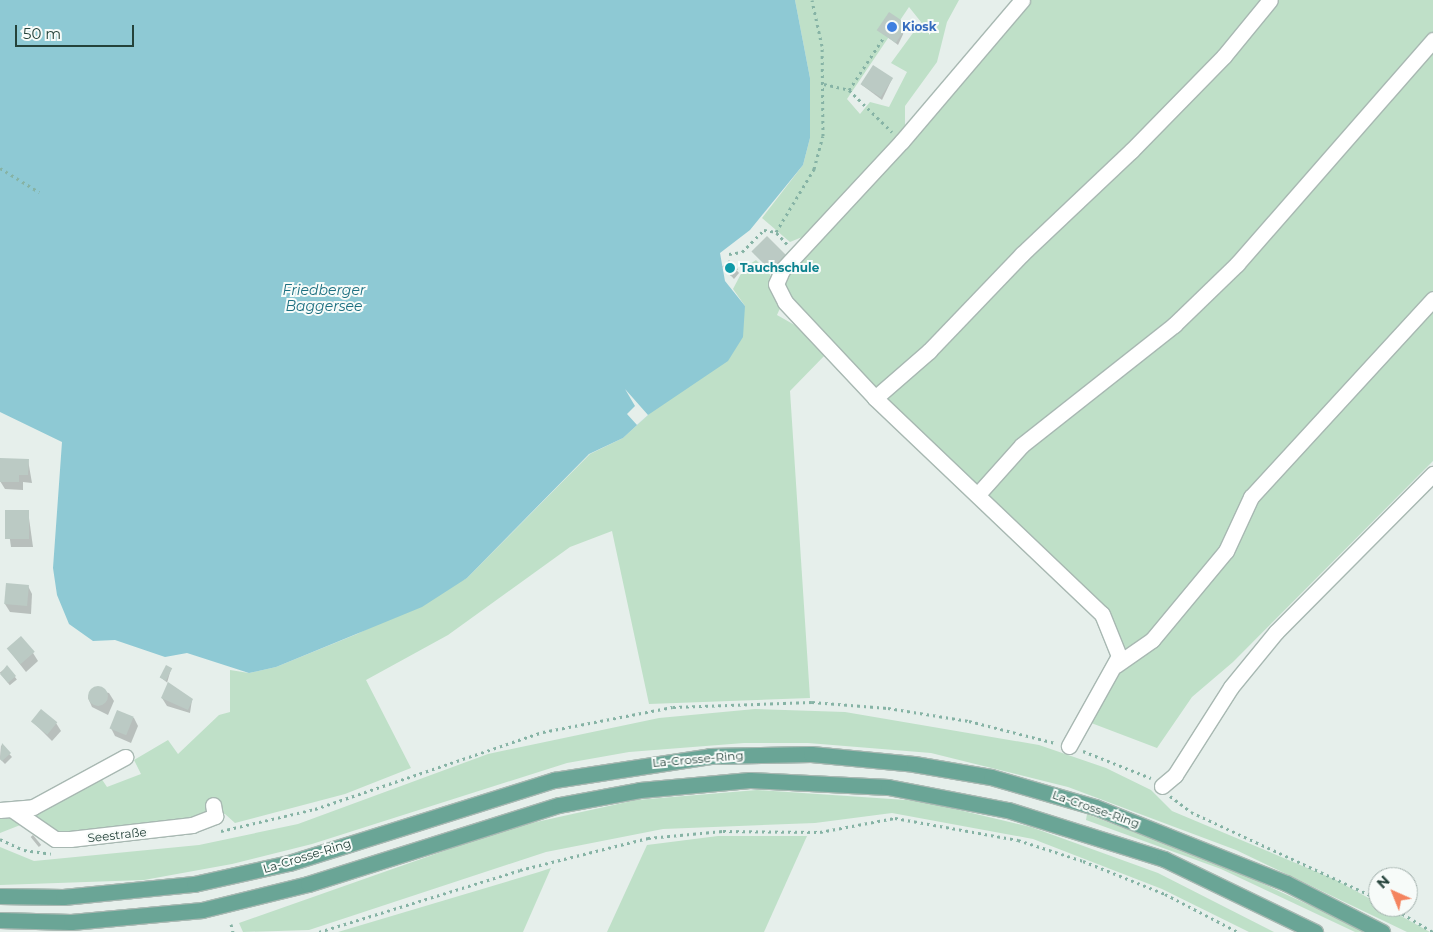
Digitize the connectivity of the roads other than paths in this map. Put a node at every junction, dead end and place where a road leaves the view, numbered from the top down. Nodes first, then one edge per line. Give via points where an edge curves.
1 (1022, 0) edge
2 (1270, 0) edge
3 (1433, 40) edge
4 (1433, 299) edge
5 (875, 398) junction
6 (1433, 474) edge
7 (978, 493) junction
8 (1116, 665) junction
9 (1069, 746) dead end
10 (125, 757) dead end
11 (1162, 786) dead end
12 (213, 805) dead end
13 (7, 810) edge
14 (0, 896) edge
15 (0, 920) edge
16 (1300, 928) edge
17 (1315, 932) edge
18 (1382, 932) edge

1 - 5 lane via 902,141 782,270 776,284 786,302
2 - 5 lane via 1224,56 1131,151 1022,254 929,351
3 - 7 lane via 1238,264 1174,325 1022,446
4 - 8 lane via 1251,497 1226,552 1152,640
5 - 7 lane
6 - 11 lane via 1276,632 1230,687 1174,775
7 - 8 lane via 1089,597 1113,633
8 - 9 lane
10 - 13 lane, Seestraße via 51,798
12 - 13 lane, Seestraße via 215,816 192,825 70,839 55,839
14 - 18 main road, La-Crosse-Ring via 98,895 203,882 305,858 554,780 710,756 811,754 914,764 991,777 1095,807 1278,880
15 - 16 main road, La-Crosse-Ring via 71,922 202,910 308,884 559,805 640,790 750,780 888,787 1008,810 1164,859
16 - 17 main road, La-Crosse-Ring

